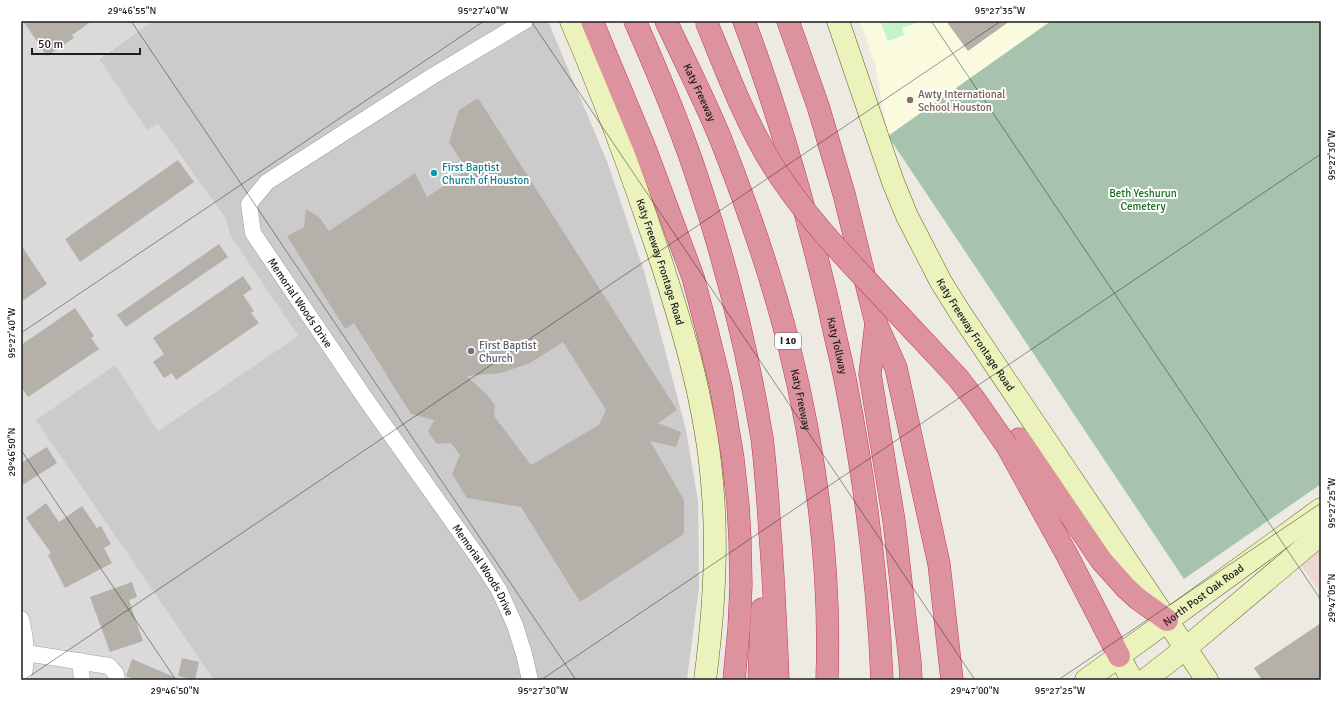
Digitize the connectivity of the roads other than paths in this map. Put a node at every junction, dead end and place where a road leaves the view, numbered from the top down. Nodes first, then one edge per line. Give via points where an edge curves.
1 (525, 21) edge
2 (571, 21) edge
3 (592, 21) edge
4 (635, 21) edge
5 (666, 21) edge
6 (706, 21) edge
7 (721, 21) edge
8 (744, 21) edge
9 (788, 21) edge
10 (838, 21) edge
11 (876, 323) junction
12 (1013, 443) junction
13 (768, 492) junction
14 (1321, 509) edge
15 (1321, 534) edge
16 (21, 619) edge
17 (1167, 620) junction
18 (1186, 648) junction
19 (26, 653) junction
20 (1119, 656) junction
21 (80, 661) junction
22 (22, 680) edge
23 (82, 680) edge
24 (117, 680) edge
25 (530, 680) edge
26 (705, 680) edge
27 (734, 680) edge
28 (759, 680) edge
29 (778, 680) edge
30 (828, 680) edge
31 (882, 680) edge
32 (911, 680) edge
33 (952, 680) edge
34 (1086, 680) edge
35 (1132, 680) edge
36 (1145, 680) edge
37 (1207, 680) edge

1 - 25 street, Memorial Woods Drive via 431,77 267,182 249,204 253,233 499,590 515,624
2 - 26 main road, Katy Freeway Frontage Road via 596,79 649,224 672,296 702,409 715,530 712,627
3 - 27 highway via 646,151 692,277 721,387 733,459 740,540 740,607
4 - 13 highway via 668,97 700,186 724,268 754,394
5 - 30 highway, Katy Freeway / I 10 via 722,145 765,265 789,346 803,410 822,538 829,642
6 - 12 highway, bridge via 744,113 760,145 787,186 838,250 958,378
7 - 12 highway via 756,106 779,151 805,190 836,228 971,374
8 - 31 highway, Katy Tollway via 800,192 846,382 873,552
9 - 11 highway via 818,106 844,194
10 - 17 main road, Katy Freeway Frontage Road via 893,182 906,216 924,250 961,314
11 - 32 highway via 870,374 894,521
11 - 33 highway via 896,368 939,564
12 - 17 highway via 1101,560 1138,599
12 - 20 highway
13 - 28 highway
13 - 29 highway
14 - 17 main road, North Post Oak Road
15 - 18 main road
16 - 19 street
17 - 18 main road, Katy Freeway Frontage Road
17 - 20 main road, North Post Oak Road
18 - 36 main road
18 - 37 main road, Katy Freeway Frontage Road
19 - 21 street
19 - 22 street via 26,670
20 - 34 main road, North Post Oak Road
20 - 35 main road
21 - 23 street
21 - 24 street via 109,666 116,674

